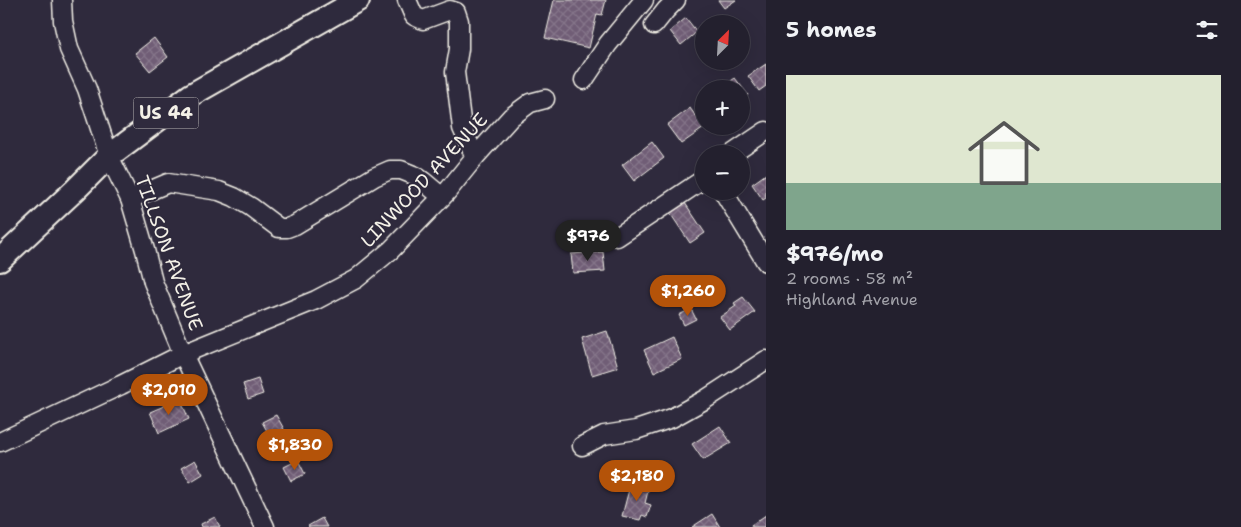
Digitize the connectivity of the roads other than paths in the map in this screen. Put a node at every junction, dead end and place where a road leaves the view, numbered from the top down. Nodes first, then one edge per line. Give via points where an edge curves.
1 (62, 0) edge
2 (358, 0) edge
3 (406, 0) edge
4 (644, 0) edge
5 (676, 0) edge
6 (654, 25) dead end
7 (584, 80) dead end
8 (537, 101) dead end
9 (766, 131) edge
10 (745, 145) edge
11 (481, 151) junction
12 (109, 156) junction
13 (695, 185) edge
14 (442, 197) junction
15 (130, 199) junction
16 (728, 200) edge
17 (617, 236) dead end
18 (2, 254) edge
19 (766, 262) edge
20 (183, 354) junction
21 (766, 360) edge
22 (0, 442) edge
23 (582, 446) dead end
24 (265, 527) edge

1 - 12 street, TILLSON AVENUE via 70,50
2 - 12 main road, US 44 via 190,95
3 - 11 street via 414,16 423,20 450,10 456,12 459,49 455,72 462,128
4 - 7 street
5 - 6 street
8 - 11 street, LINWOOD AVENUE via 512,117
9 - 10 street
11 - 14 street, LINWOOD AVENUE
12 - 15 street, TILLSON AVENUE
12 - 18 main road, US 44
13 - 17 street
14 - 15 street via 416,176 390,170 287,228 279,228 239,200 219,191 168,183
14 - 20 street, LINWOOD AVENUE via 391,250 356,279 316,300
15 - 20 street, TILLSON AVENUE via 153,282
16 - 19 street
20 - 22 street, LINWOOD AVENUE
20 - 24 street, TILLSON AVENUE
21 - 23 street via 672,418 636,430 604,435

